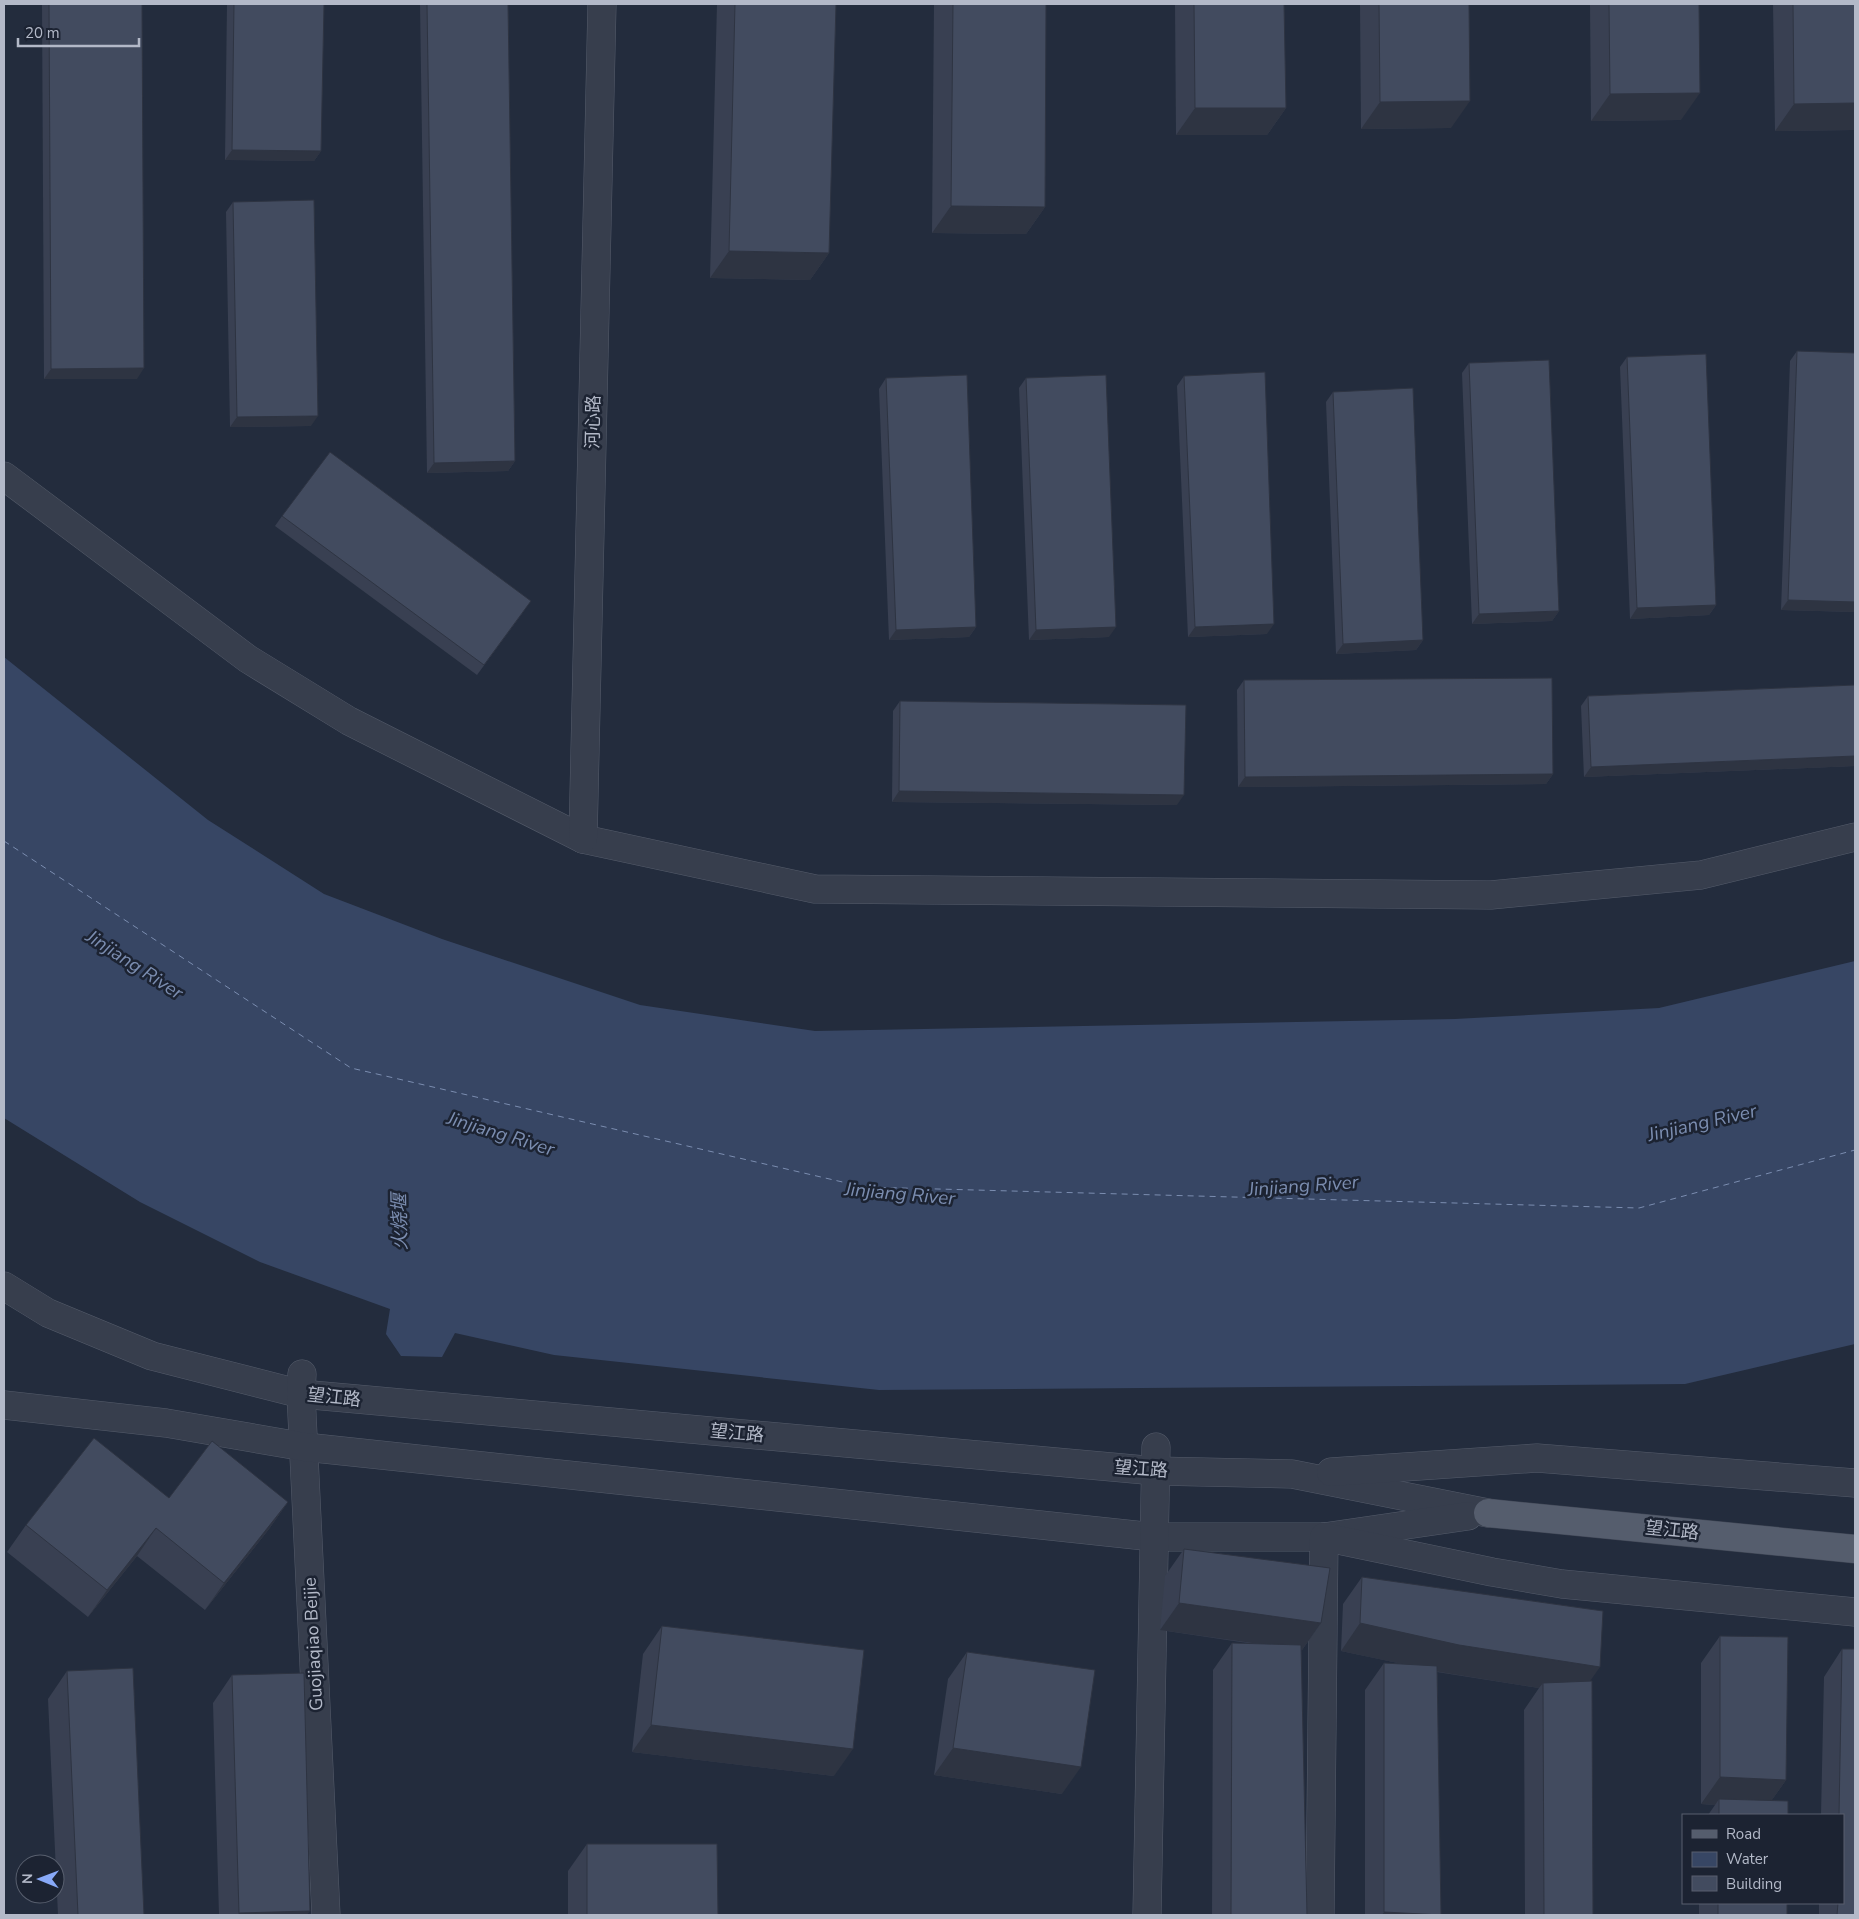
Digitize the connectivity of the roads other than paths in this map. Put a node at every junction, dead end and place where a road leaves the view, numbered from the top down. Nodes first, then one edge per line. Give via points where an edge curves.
1 (602, 4) edge
2 (4, 476) edge
3 (1855, 837) edge
4 (583, 839) junction
5 (4, 1286) edge
6 (301, 1384) junction
7 (4, 1404) edge
8 (305, 1447) junction
9 (1156, 1459) junction
10 (1292, 1474) junction
11 (1855, 1483) edge
12 (1488, 1513) junction
13 (1154, 1536) junction
14 (1324, 1537) junction
15 (1855, 1549) edge
16 (1855, 1612) edge
17 (326, 1915) edge
18 (1147, 1915) edge
19 (1320, 1915) edge

1 - 4 street, 河心路
2 - 4 street via 248,658 349,721
3 - 4 street via 1701,874 1491,895 815,889
5 - 6 street, 望江路 via 48,1313 152,1356
6 - 8 street, Guojiaqiao Beijie
6 - 9 street, 望江路
7 - 8 street, 望江路 via 166,1423
8 - 13 street, 望江路
8 - 17 street, Guojiaqiao Beijie
9 - 10 street, 望江路
9 - 13 street
10 - 11 street via 1538,1458
10 - 12 street, 望江路
12 - 14 street, 望江路
12 - 15 main road, 望江路
13 - 14 street, 望江路
13 - 18 street
14 - 16 street via 1562,1584
14 - 19 street

